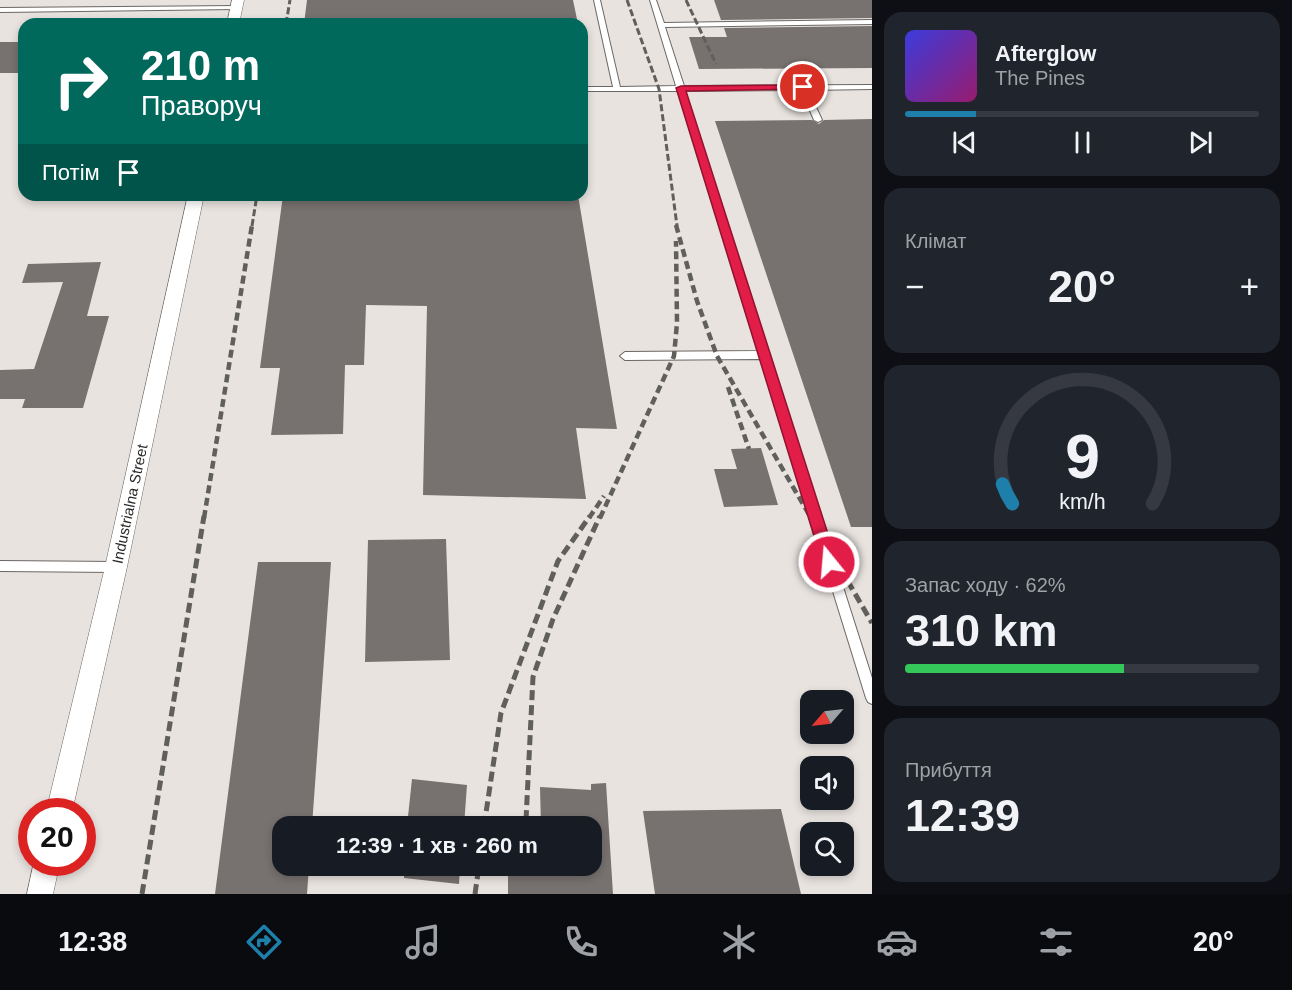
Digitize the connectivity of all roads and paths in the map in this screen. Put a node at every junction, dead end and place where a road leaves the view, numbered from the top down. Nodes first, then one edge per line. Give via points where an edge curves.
1 (597, 0) edge
2 (653, 0) edge
3 (237, 3) edge
4 (0, 10) edge
5 (234, 18) edge
6 (872, 22) edge
7 (661, 26) junction
8 (803, 87) junction
9 (872, 87) edge
10 (681, 88) junction
11 (588, 89) edge
12 (616, 89) junction
13 (818, 120) dead end
14 (195, 201) edge
15 (765, 355) junction
16 (625, 356) dead end
17 (0, 567) edge
18 (116, 567) junction
19 (872, 698) edge
20 (62, 798) edge
21 (44, 876) edge
22 (40, 894) edge

1 - 12 lane
2 - 7 lane
3 - 4 lane
3 - 5 street
6 - 7 lane
7 - 10 lane
8 - 9 lane
8 - 10 lane
8 - 13 lane
10 - 12 lane
10 - 15 lane
11 - 12 lane
14 - 18 street, Industrialna Street
15 - 16 lane
15 - 19 lane
17 - 18 lane
18 - 20 street, Industrialna Street
21 - 22 street

